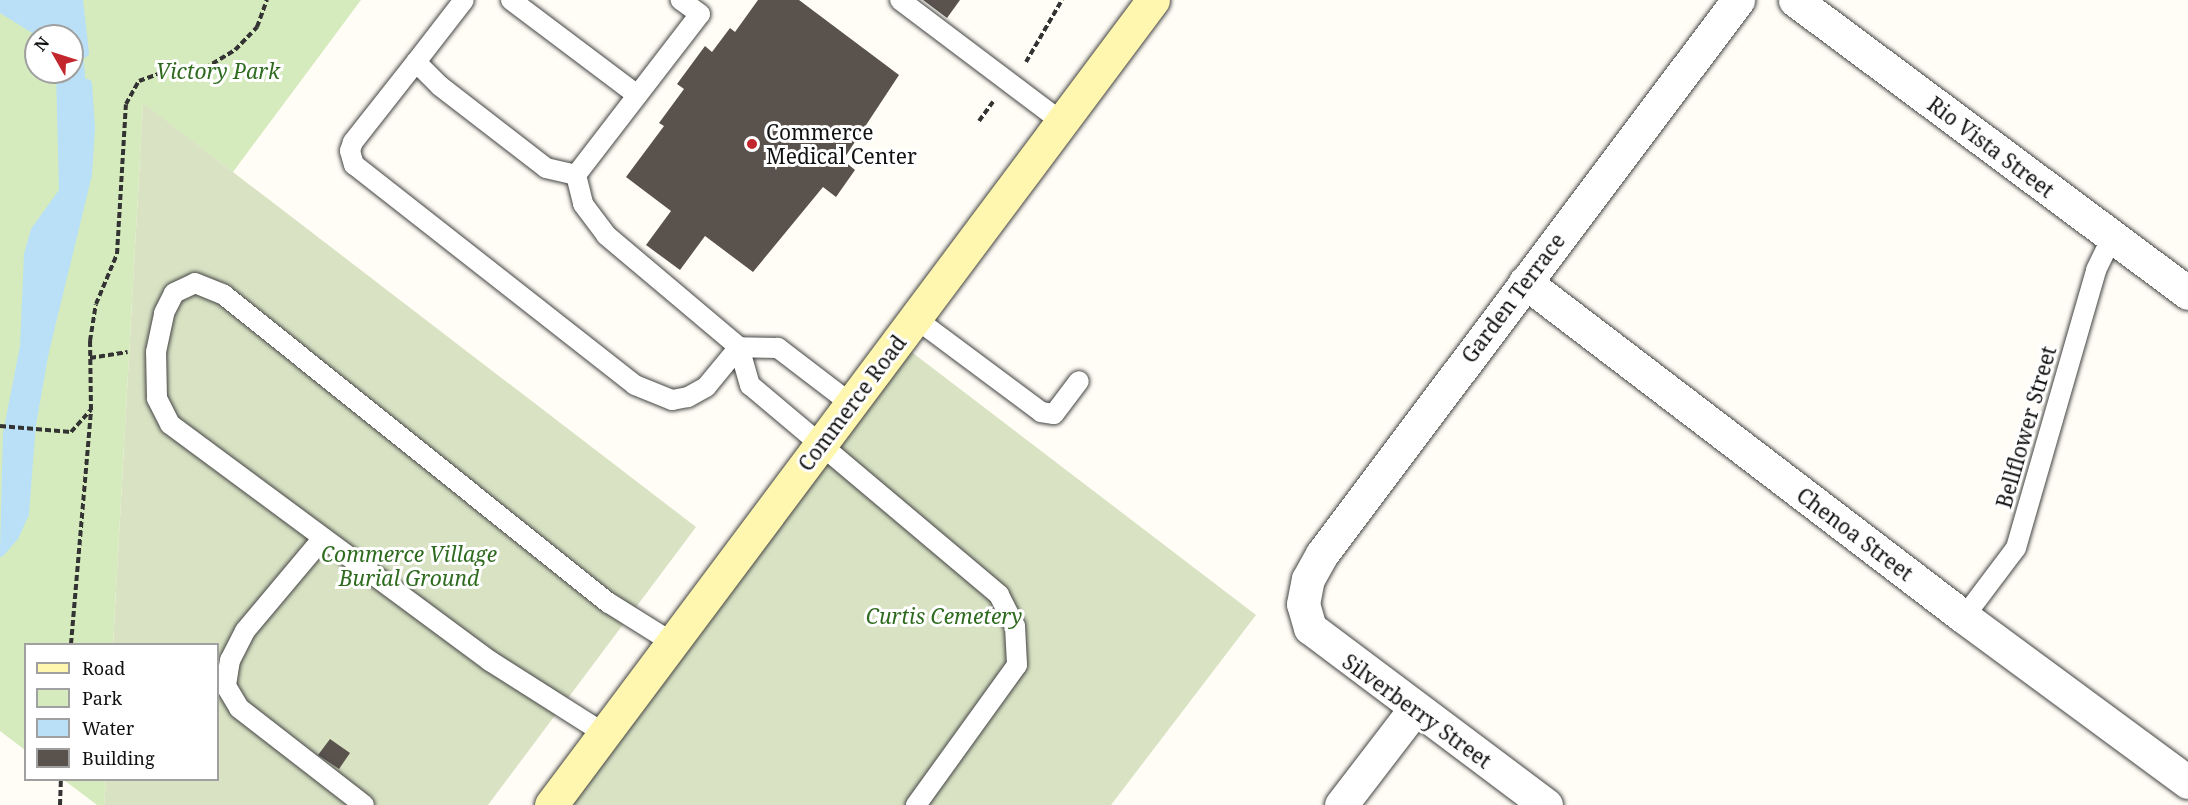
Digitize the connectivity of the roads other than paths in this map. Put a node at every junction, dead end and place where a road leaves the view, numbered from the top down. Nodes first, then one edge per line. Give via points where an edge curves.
1 (464, 0) edge
2 (511, 0) edge
3 (681, 0) edge
4 (900, 0) edge
5 (1153, 0) edge
6 (1738, 0) edge
7 (1795, 0) edge
8 (416, 62) junction
9 (637, 95) junction
10 (1062, 122) junction
11 (576, 175) junction
12 (2112, 237) junction
13 (1525, 282) junction
14 (2188, 293) edge
15 (915, 318) junction
16 (739, 347) junction
17 (1080, 381) dead end
18 (850, 403) junction
19 (820, 446) junction
20 (323, 538) junction
21 (1303, 604) joint
22 (1964, 617) junction
23 (673, 643) junction
24 (1414, 710) junction
25 (605, 734) junction
26 (2188, 782) edge
27 (364, 805) edge
28 (551, 805) edge
29 (916, 805) edge
30 (1341, 805) edge
31 (1546, 805) edge

1 - 8 lane
2 - 9 lane
3 - 9 lane via 700,14
4 - 10 lane
5 - 10 main road, Commerce Road
6 - 13 street, Garden Terrace
7 - 12 street, Rio Vista Street
8 - 11 lane via 440,86 546,168
8 - 16 lane via 353,142 350,151 354,165 635,385 653,394 672,400 688,397 706,387
9 - 11 lane
10 - 15 main road, Commerce Road
11 - 16 lane via 583,204 595,223
12 - 14 street, Rio Vista Street
12 - 22 lane, Bellflower Street via 2096,270 2016,548
13 - 21 street, Garden Terrace via 1322,554 1308,579
13 - 22 street, Chenoa Street
15 - 17 lane via 1041,412 1054,414
15 - 18 main road, Commerce Road
16 - 18 lane via 778,348
16 - 19 lane via 750,385
18 - 19 main road, Commerce Road
19 - 23 main road, Commerce Road
19 - 29 lane via 999,595 1015,626 1017,665
20 - 23 lane via 170,424 157,398 156,352 164,313 174,293 195,283 224,295 609,603
20 - 25 lane via 490,661
20 - 27 lane via 245,631 230,660 226,686 239,708
21 - 24 street, Silverberry Street via 1310,628
22 - 26 street, Chenoa Street
23 - 25 main road, Commerce Road
24 - 30 street
24 - 31 street, Silverberry Street
25 - 28 main road, Commerce Road

